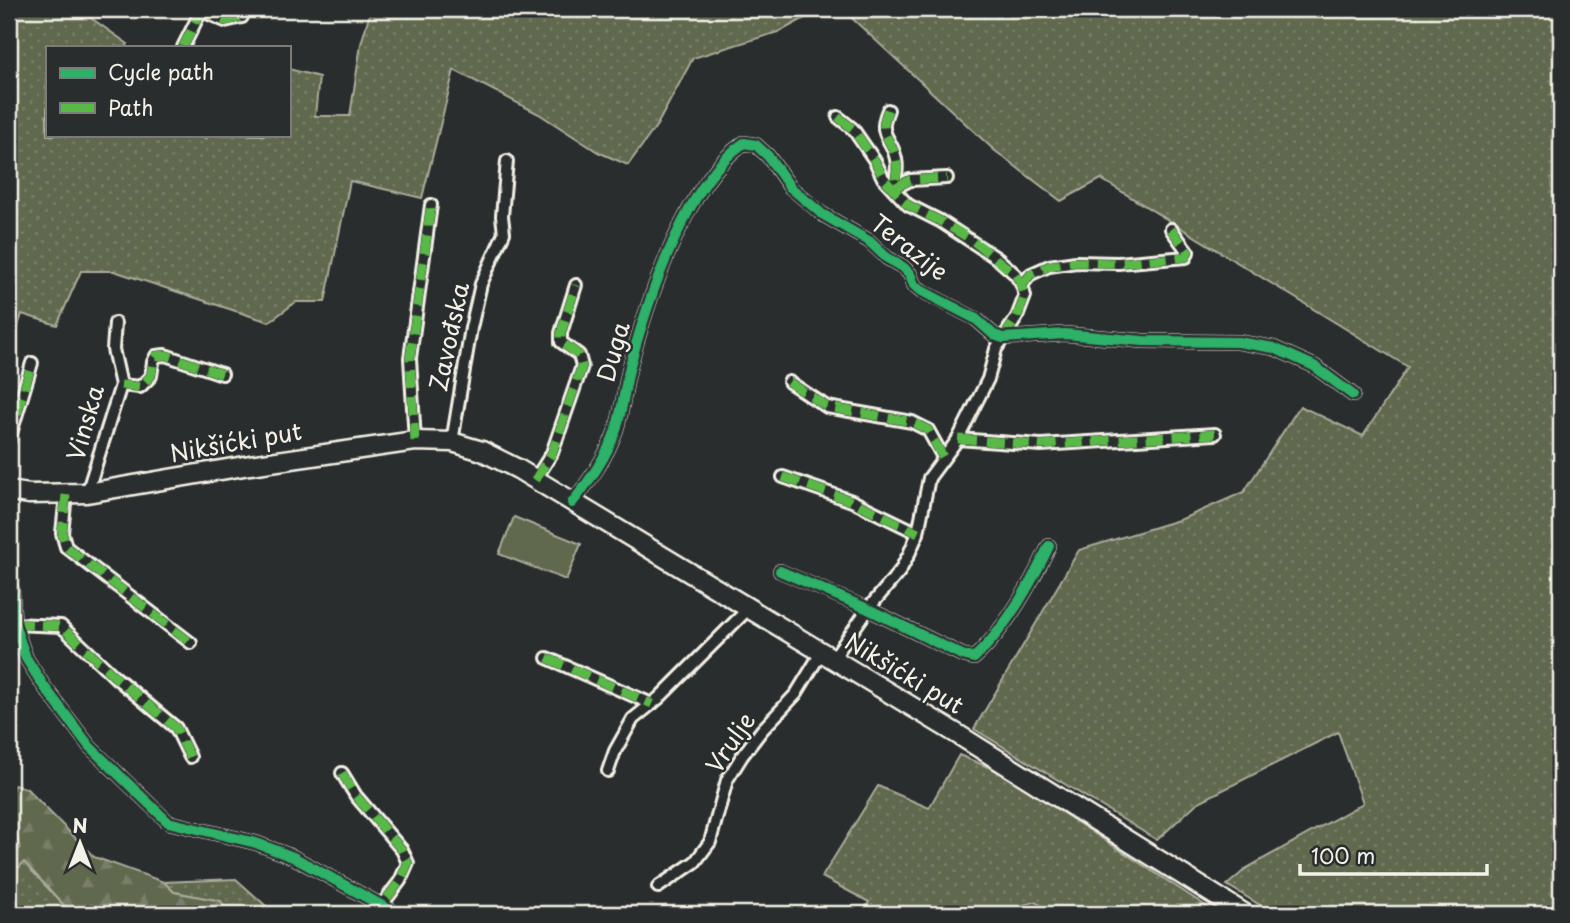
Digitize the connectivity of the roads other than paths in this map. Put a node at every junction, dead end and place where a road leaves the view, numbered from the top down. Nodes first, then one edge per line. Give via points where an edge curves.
1 (200, 10) edge
2 (242, 17) dead end
3 (183, 46) edge
4 (888, 110) dead end
5 (838, 117) dead end
6 (507, 162) dead end
7 (947, 178) dead end
8 (894, 188) junction
9 (431, 205) dead end
10 (689, 209) joint
11 (1171, 229) dead end
12 (576, 285) dead end
13 (1022, 285) junction
14 (115, 323) dead end
15 (1003, 338) junction
16 (32, 363) dead end
17 (222, 374) dead end
18 (789, 382) dead end
19 (121, 385) junction
20 (1353, 394) dead end
21 (1215, 434) dead end
22 (958, 439) junction
23 (9, 440) edge
24 (415, 441) junction
25 (452, 442) junction
26 (943, 457) junction
27 (783, 477) dead end
28 (535, 480) junction
29 (9, 491) edge
30 (87, 493) junction
31 (66, 495) junction
32 (572, 503) junction
33 (918, 533) junction
34 (1049, 547) dead end
35 (780, 571) dead end
36 (9, 583) edge
37 (748, 609) junction
38 (868, 609) junction
39 (14, 624) junction
40 (191, 643) dead end
41 (826, 657) junction
42 (547, 658) dead end
43 (652, 704) junction
44 (190, 757) dead end
45 (608, 771) dead end
46 (342, 773) dead end
47 (657, 887) dead end
48 (387, 911) edge
49 (1245, 914) edge

1 - 2 street via 225,21
1 - 3 street
4 - 8 street via 883,122 896,159
5 - 8 street, Terazije via 853,128
6 - 25 street, Zavođska via 504,233 481,284
7 - 8 street via 910,180
8 - 13 street, Terazije via 908,205 972,240
9 - 24 street via 410,358
10 - 15 street, Terazije via 698,190 731,152 744,143 756,145 790,187 822,215 869,241 903,267 922,291
10 - 32 street, Duga via 640,333 616,429 600,465
11 - 13 street via 1188,253 1186,257 1049,266 1031,274
12 - 28 street via 561,342 579,355 582,366 552,453
13 - 15 street via 1025,296
14 - 19 street, Vinska via 113,349
15 - 20 street via 1065,334 1238,342 1274,348 1314,366
15 - 22 street
16 - 23 street
17 - 19 street via 165,355 156,356 150,376 139,387
18 - 26 street via 827,407 912,422 928,430
19 - 30 street, Vinska
21 - 22 street via 1041,445
22 - 26 street
24 - 25 main road, Nikšićki put
24 - 30 main road, Nikšićki put
25 - 28 main road, Nikšićki put via 482,451
26 - 33 street via 929,478
27 - 33 street via 852,501
28 - 32 main road, Nikšićki put
29 - 31 main road, Nikšićki put
30 - 31 main road, Nikšićki put
31 - 40 street via 62,533 66,547
32 - 37 main road, Nikšićki put
33 - 38 street via 900,571
34 - 38 street via 1021,598 974,658
35 - 38 street
36 - 39 street
37 - 41 main road, Nikšićki put
37 - 43 street
38 - 41 street
39 - 44 street via 61,625 176,728
39 - 48 street via 26,658 64,715 167,822 281,852
41 - 47 street, Vrulje via 741,756 727,780 710,842 695,862
41 - 49 main road, Nikšićki put
42 - 43 street
43 - 45 street via 633,719
46 - 48 street via 408,863

